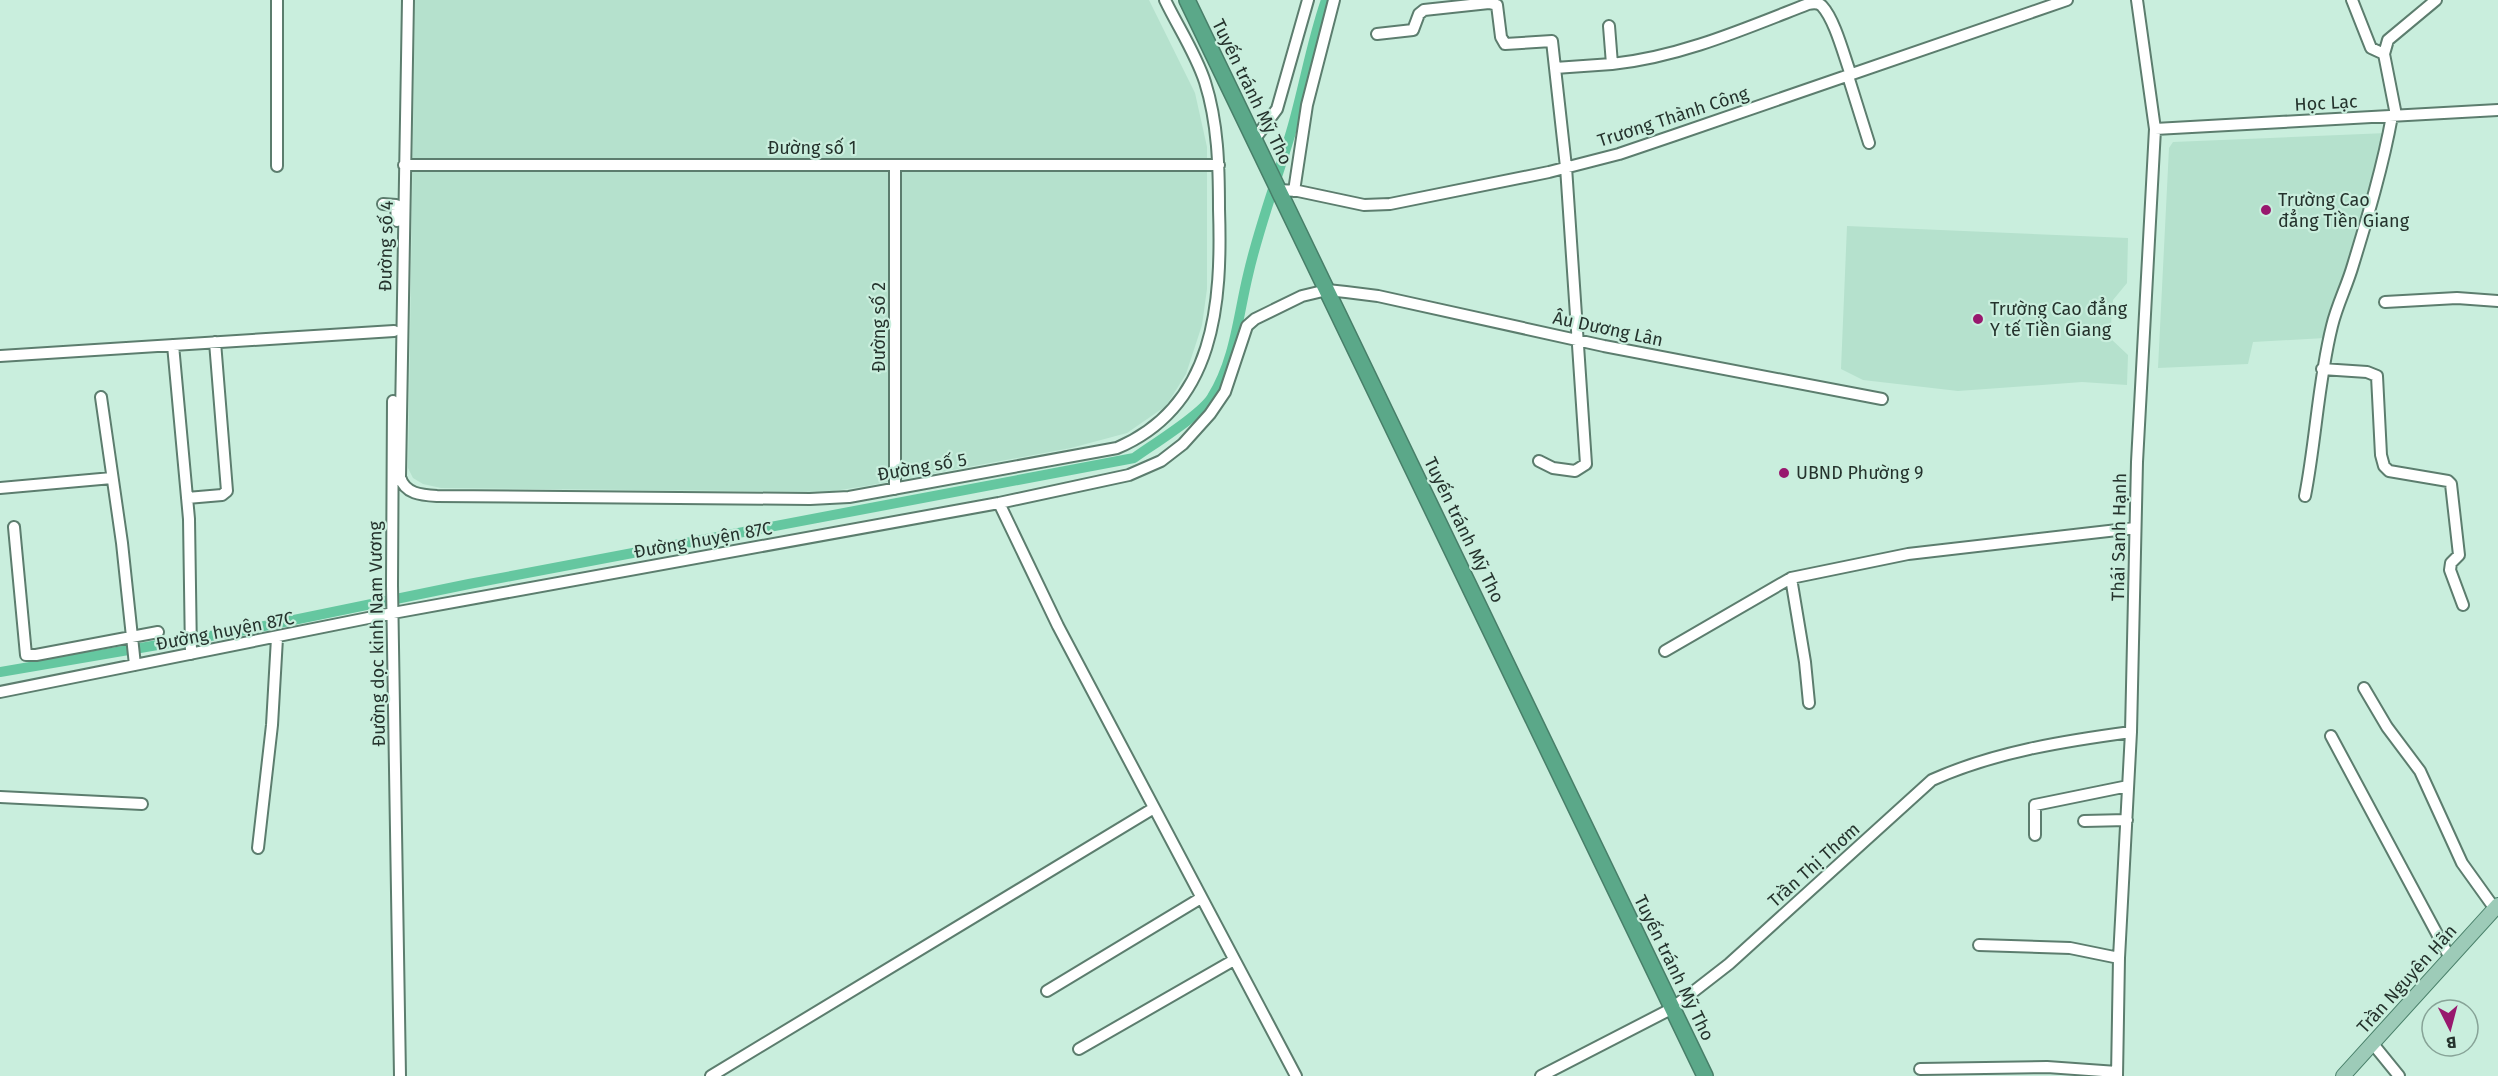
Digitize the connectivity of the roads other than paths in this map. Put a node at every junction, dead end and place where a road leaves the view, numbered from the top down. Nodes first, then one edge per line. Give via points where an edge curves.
1 (277, 0) edge
2 (408, 0) edge
3 (1165, 0) edge
4 (1187, 0) edge
5 (1308, 0) edge
6 (1334, 0) edge
7 (2067, 0) edge
8 (2137, 0) edge
9 (2352, 0) edge
10 (2436, 0) edge
11 (1610, 26) dead end
12 (1377, 34) dead end
13 (1210, 50) junction
14 (2384, 54) junction
15 (1193, 56) junction
16 (1612, 64) junction
17 (1555, 68) junction
18 (1849, 75) junction
19 (2498, 110) edge
20 (2394, 115) junction
21 (2155, 129) junction
22 (1256, 143) junction
23 (1869, 143) dead end
24 (404, 165) junction
25 (895, 165) junction
26 (1219, 165) junction
27 (277, 166) dead end
28 (1566, 167) junction
29 (1277, 188) junction
30 (1294, 191) junction
31 (383, 204) dead end
32 (1327, 290) junction
33 (2498, 301) edge
34 (2385, 302) dead end
35 (394, 331) junction
36 (1579, 340) junction
37 (215, 342) junction
38 (173, 345) junction
39 (0, 356) edge
40 (2322, 369) junction
41 (101, 397) dead end
42 (1882, 399) dead end
43 (1539, 461) dead end
44 (112, 478) junction
45 (0, 488) edge
46 (895, 489) junction
47 (408, 490) joint
48 (2305, 496) dead end
49 (188, 498) junction
50 (999, 503) junction
51 (14, 527) dead end
52 (2135, 528) junction
53 (1791, 578) junction
54 (393, 604) junction
55 (2463, 605) dead end
56 (158, 633) dead end
57 (277, 638) junction
58 (131, 641) junction
59 (191, 649) junction
60 (1665, 651) dead end
61 (134, 662) junction
62 (2364, 687) dead end
63 (0, 692) edge
64 (1809, 703) dead end
65 (2131, 732) junction
66 (2331, 736) dead end
67 (2128, 786) junction
68 (0, 797) edge
69 (142, 804) dead end
70 (1154, 808) junction
71 (2127, 820) junction
72 (2084, 821) dead end
73 (2035, 835) dead end
74 (258, 848) dead end
75 (1201, 898) junction
76 (2496, 907) edge
77 (1979, 945) dead end
78 (2119, 958) junction
79 (2450, 958) junction
80 (1234, 960) junction
81 (1047, 991) dead end
82 (1671, 1009) junction
83 (2373, 1044) junction
84 (1079, 1049) dead end
85 (1920, 1068) dead end
86 (2117, 1074) edge
87 (400, 1076) edge
88 (711, 1076) edge
89 (1296, 1076) edge
90 (1541, 1076) edge
91 (1705, 1076) edge
92 (2343, 1076) edge
93 (2399, 1076) edge

1 - 27 street
2 - 24 street, Đường số 4
3 - 15 street, Đường số 5
4 - 13 highway, Tuyến tránh Mỹ Tho
5 - 22 street via 1277,108
6 - 30 street via 1306,105
7 - 18 street, Trương Thành Công
8 - 21 street, Thái Sanh Hạnh
9 - 14 street via 2371,48
10 - 14 street via 2388,40
11 - 16 street
12 - 17 street via 1413,30 1419,14 1425,10 1497,5 1503,42 1552,41
13 - 15 street
13 - 22 highway, Tuyến tránh Mỹ Tho
14 - 20 street
15 - 26 street, Đường số 5 via 1211,107
16 - 17 street
16 - 18 street via 1657,57 1813,3 1822,7 1831,23
17 - 28 street
18 - 23 street
18 - 28 street, Trương Thành Công via 1619,154
19 - 20 street, Học Lạc
20 - 21 street, Học Lạc
20 - 40 street
21 - 52 street, Thái Sanh Hạnh
22 - 29 highway, Tuyến tránh Mỹ Tho
24 - 25 street, Đường số 1
24 - 47 street, Đường số 4 via 400,477
25 - 26 street, Đường số 1
25 - 46 street, Đường số 2
26 - 46 street, Đường số 5 via 1221,257 1215,318 1200,367 1165,418 1118,448
28 - 30 street, Trương Thành Công via 1374,206
28 - 36 street
29 - 30 street, Trương Thành Công
29 - 32 highway, Tuyến tránh Mỹ Tho
31 - 35 street, Đường dọc kinh Nam Vương via 396,205 397,214
32 - 36 street, Âu Dương Lân via 1378,296
32 - 50 street, Đường huyện 87C via 1302,296 1247,326 1219,402 1192,435 1161,460 1129,476
32 - 82 highway, Tuyến tránh Mỹ Tho
33 - 34 street via 2457,298
35 - 37 street
35 - 54 street, Đường dọc kinh Nam Vương
36 - 42 street, Âu Dương Lân
36 - 43 street via 1586,464 1575,471
37 - 38 street
37 - 49 street via 227,491 222,495
38 - 39 street
38 - 49 street
40 - 48 street via 2317,429
40 - 55 street via 2377,376 2381,454 2389,471 2451,484 2459,555 2450,570
41 - 44 street
44 - 45 street
44 - 58 street
46 - 47 street, Đường số 5 via 810,499 437,496
49 - 59 street
50 - 54 street, Đường huyện 87C
50 - 70 street via 1058,626
51 - 58 street via 26,655
52 - 53 street via 1908,554
52 - 65 street, Thái Sanh Hạnh
53 - 60 street
53 - 64 street
54 - 57 street, Đường huyện 87C
54 - 87 street, Đường dọc kinh Nam Vương
56 - 58 street
57 - 59 street, Đường huyện 87C
57 - 74 street
58 - 61 street
59 - 61 street, Đường huyện 87C
61 - 63 street, Đường huyện 87C
62 - 76 street via 2387,727 2420,771 2462,863
65 - 67 street, Thái Sanh Hạnh
65 - 82 street, Trần Thị Thơm via 2067,741 1957,769 1932,780 1729,964
66 - 79 street
67 - 71 street, Thái Sanh Hạnh
67 - 73 street via 2035,805
68 - 69 street
70 - 75 street
70 - 88 street
71 - 72 street
71 - 78 street, Thái Sanh Hạnh
75 - 80 street
75 - 81 street
76 - 79 main road, Trần Nguyên Hãn
77 - 78 street via 2070,948
78 - 86 street, Thái Sanh Hạnh
79 - 83 main road, Trần Nguyên Hãn
80 - 84 street
80 - 89 street
82 - 90 street, Trần Thị Thơm
82 - 91 highway, Tuyến tránh Mỹ Tho
83 - 92 main road, Trần Nguyên Hãn
83 - 93 street
85 - 86 street via 2047,1067

